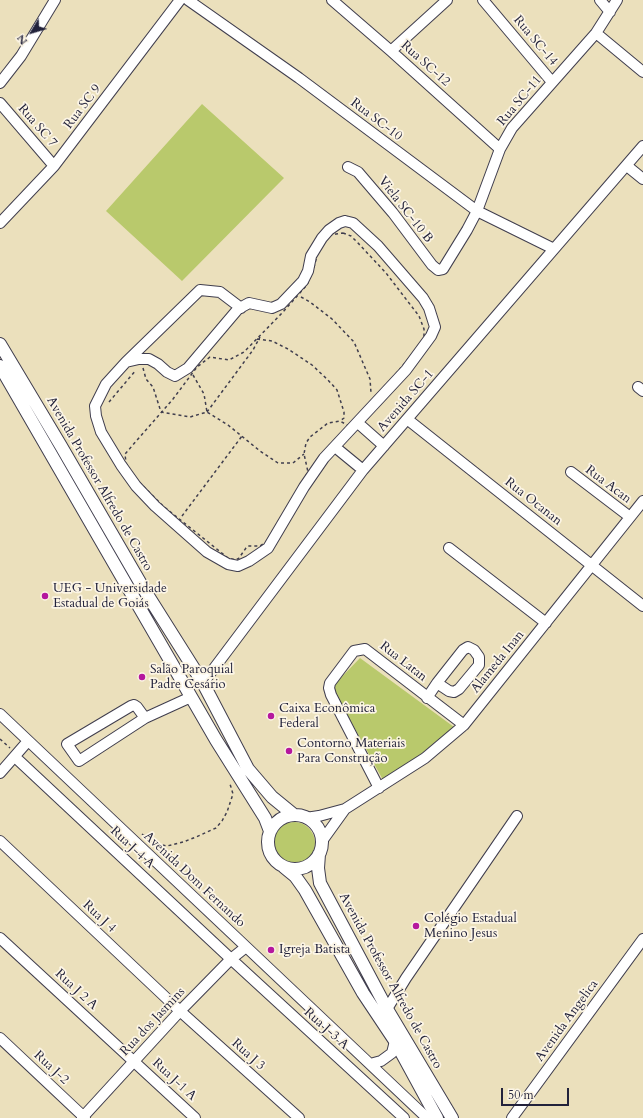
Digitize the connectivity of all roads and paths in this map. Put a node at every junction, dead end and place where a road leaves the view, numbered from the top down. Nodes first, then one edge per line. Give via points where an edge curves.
1 (55, 0) edge
2 (180, 0) edge
3 (188, 0) edge
4 (332, 0) edge
5 (447, 0) edge
6 (483, 0) edge
7 (600, 0) edge
8 (617, 0) edge
9 (610, 12) junction
10 (596, 33) junction
11 (391, 51) junction
12 (643, 72) edge
13 (552, 82) junction
14 (0, 83) edge
15 (0, 103) edge
16 (643, 146) edge
17 (500, 149) junction
18 (54, 166) junction
19 (627, 166) junction
20 (348, 167) dead end
21 (643, 179) edge
22 (477, 211) junction
23 (0, 223) edge
24 (554, 249) junction
25 (439, 271) joint
26 (298, 296) junction
27 (241, 308) junction
28 (270, 325) junction
29 (257, 339) junction
30 (0, 344) edge
31 (126, 362) junction
32 (142, 365) dead end
33 (0, 366) edge
34 (136, 369) dead end
35 (192, 374) junction
36 (189, 378) junction
37 (183, 379) dead end
38 (371, 402) junction
39 (106, 405) dead end
40 (161, 412) junction
41 (207, 412) junction
42 (407, 419) junction
43 (340, 421) junction
44 (358, 423) junction
45 (242, 436) junction
46 (384, 446) junction
47 (335, 448) junction
48 (121, 449) dead end
49 (125, 454) junction
50 (304, 454) junction
51 (363, 470) junction
52 (571, 472) dead end
53 (643, 501) edge
54 (630, 517) junction
55 (180, 519) junction
56 (449, 548) dead end
57 (592, 565) junction
58 (643, 606) edge
59 (546, 623) junction
60 (203, 682) junction
61 (438, 683) junction
62 (191, 697) junction
63 (427, 698) junction
64 (1, 718) edge
65 (145, 718) junction
66 (464, 725) junction
67 (28, 741) junction
68 (15, 757) junction
69 (0, 773) edge
70 (230, 782) dead end
71 (379, 788) junction
72 (345, 808) junction
73 (300, 816) junction
74 (517, 816) dead end
75 (270, 831) junction
76 (141, 833) dead end
77 (0, 841) edge
78 (322, 841) junction
79 (319, 854) junction
80 (284, 867) junction
81 (0, 938) edge
82 (643, 939) edge
83 (246, 947) junction
84 (231, 959) junction
85 (387, 1008) junction
86 (180, 1011) junction
87 (0, 1038) edge
88 (395, 1041) junction
89 (134, 1062) junction
90 (370, 1064) junction
91 (83, 1117) edge
92 (195, 1118) edge
93 (299, 1118) edge
94 (404, 1118) edge
95 (427, 1118) edge
96 (437, 1118) edge
97 (452, 1118) edge
98 (512, 1118) edge

1 - 14 street via 21,56
2 - 18 street, Rua SC 9
3 - 22 street, Rua SC-10 via 299,78
4 - 11 street, Rua SC-12
5 - 11 street
6 - 13 street, Rua SC-14
7 - 9 street
8 - 9 street, Rua SC-11
9 - 10 street, Rua SC-11
10 - 12 street
10 - 13 street, Rua SC-11
11 - 17 street, Rua SC-12
13 - 17 street, Rua SC-11 via 512,128
15 - 18 street, Rua SC 7
16 - 19 street, Avenida SC-1
17 - 22 street, Rua SC-11
18 - 23 street, Rua SC 9
19 - 21 street
19 - 24 street, Avenida SC-1
20 - 25 street, Viela SC-10 B via 358,172 393,213 432,266
22 - 24 street, Rua SC-10
22 - 25 street, Rua SC-11 via 447,266
24 - 42 street, Avenida SC-1
26 - 28 path
26 - 38 path via 320,309 354,342 370,379
26 - 38 path via 307,285 319,248 331,235 343,233 351,236 386,273 419,316 424,338
27 - 31 street via 220,292 200,290
27 - 31 street via 188,368 176,376 149,359
27 - 44 street via 249,303 272,308 281,304 303,281 311,256 322,238 339,223 354,223 378,246 423,298 435,327 406,370
28 - 29 path
28 - 35 path via 244,352 229,360 210,356
29 - 41 path via 253,350
29 - 43 path via 272,341 288,349 312,365 328,380 337,390 344,412 344,418
30 - 60 main road, Avenida Professor Alfredo de Castro via 142,586
31 - 47 street via 106,384 95,406 101,432 136,486 155,506 207,552 228,564 238,566 268,548 304,487 324,458
32 - 40 path
33 - 62 main road, Avenida Professor Alfredo de Castro
34 - 39 path
35 - 36 path
35 - 41 path via 204,394
36 - 37 path
36 - 40 path
38 - 43 path via 349,426
40 - 41 path via 190,417
40 - 49 path
41 - 45 path
42 - 46 street, Avenida SC-1
42 - 57 street, Rua Ocanan
43 - 50 path via 328,423 310,437
44 - 46 street
44 - 47 street
45 - 50 path via 278,463 292,463
45 - 55 path
46 - 51 street, Avenida SC-1
47 - 51 street
48 - 49 path
49 - 55 path via 126,463 138,481
50 - 55 path via 308,472 266,542 260,546 248,546 239,558 228,558
51 - 60 street, Avenida SC-1
52 - 54 street, Rua Acan
53 - 54 street, Alameda Inan
54 - 57 street, Alameda Inan
56 - 59 street
57 - 58 street, Rua Ocanan
57 - 59 street, Alameda Inan
59 - 66 street, Alameda Inan
60 - 73 main road, Avenida Professor Alfredo de Castro via 248,769 272,797
61 - 61 street via 464,650 474,650 479,657 479,665 459,689 449,691
61 - 63 street
62 - 65 street
62 - 75 main road, Avenida Professor Alfredo de Castro via 266,818
63 - 66 street, Rua Latan
63 - 71 street, Rua Latan via 365,649 354,651 330,683 331,695
64 - 67 street, Avenida Dom Fernando
65 - 65 street via 79,761 67,744 131,706 137,707
66 - 71 street, Alameda Inan via 425,758
67 - 68 street
67 - 83 street, Avenida Dom Fernando
68 - 69 street
68 - 84 street, Rua J-4 A
70 - 76 path via 233,794 227,812 216,828 167,846 153,843
71 - 72 street, Alameda Inan
72 - 73 street, Alameda Inan via 319,816
72 - 78 street, Alameda Inan
73 - 75 main road via 284,817
73 - 78 main road via 317,827
74 - 85 street
75 - 80 main road via 269,852
77 - 86 street, Rua J 4
78 - 79 main road
79 - 80 main road via 304,868
79 - 85 main road, Avenida Professor Alfredo de Castro via 320,883
80 - 88 main road, Avenida Professor Alfredo de Castro via 306,890 363,993
81 - 89 street, Rua J 2 A
82 - 98 street, Avenida Angelica
83 - 84 street, Rua dos Jasmins
83 - 90 street, Avenida Dom Fernando
84 - 86 street, Rua dos Jasmins
84 - 94 street, Rua J-3 A
85 - 97 main road, Avenida Professor Alfredo de Castro
86 - 89 street, Rua dos Jasmins
86 - 93 street, Rua J 3
87 - 91 street, Rua J-2
88 - 90 street via 392,1053 381,1061
88 - 96 main road, Avenida Professor Alfredo de Castro
89 - 91 street, Rua dos Jasmins
89 - 92 street, Rua J-1 A
90 - 95 street, Avenida Dom Fernando

